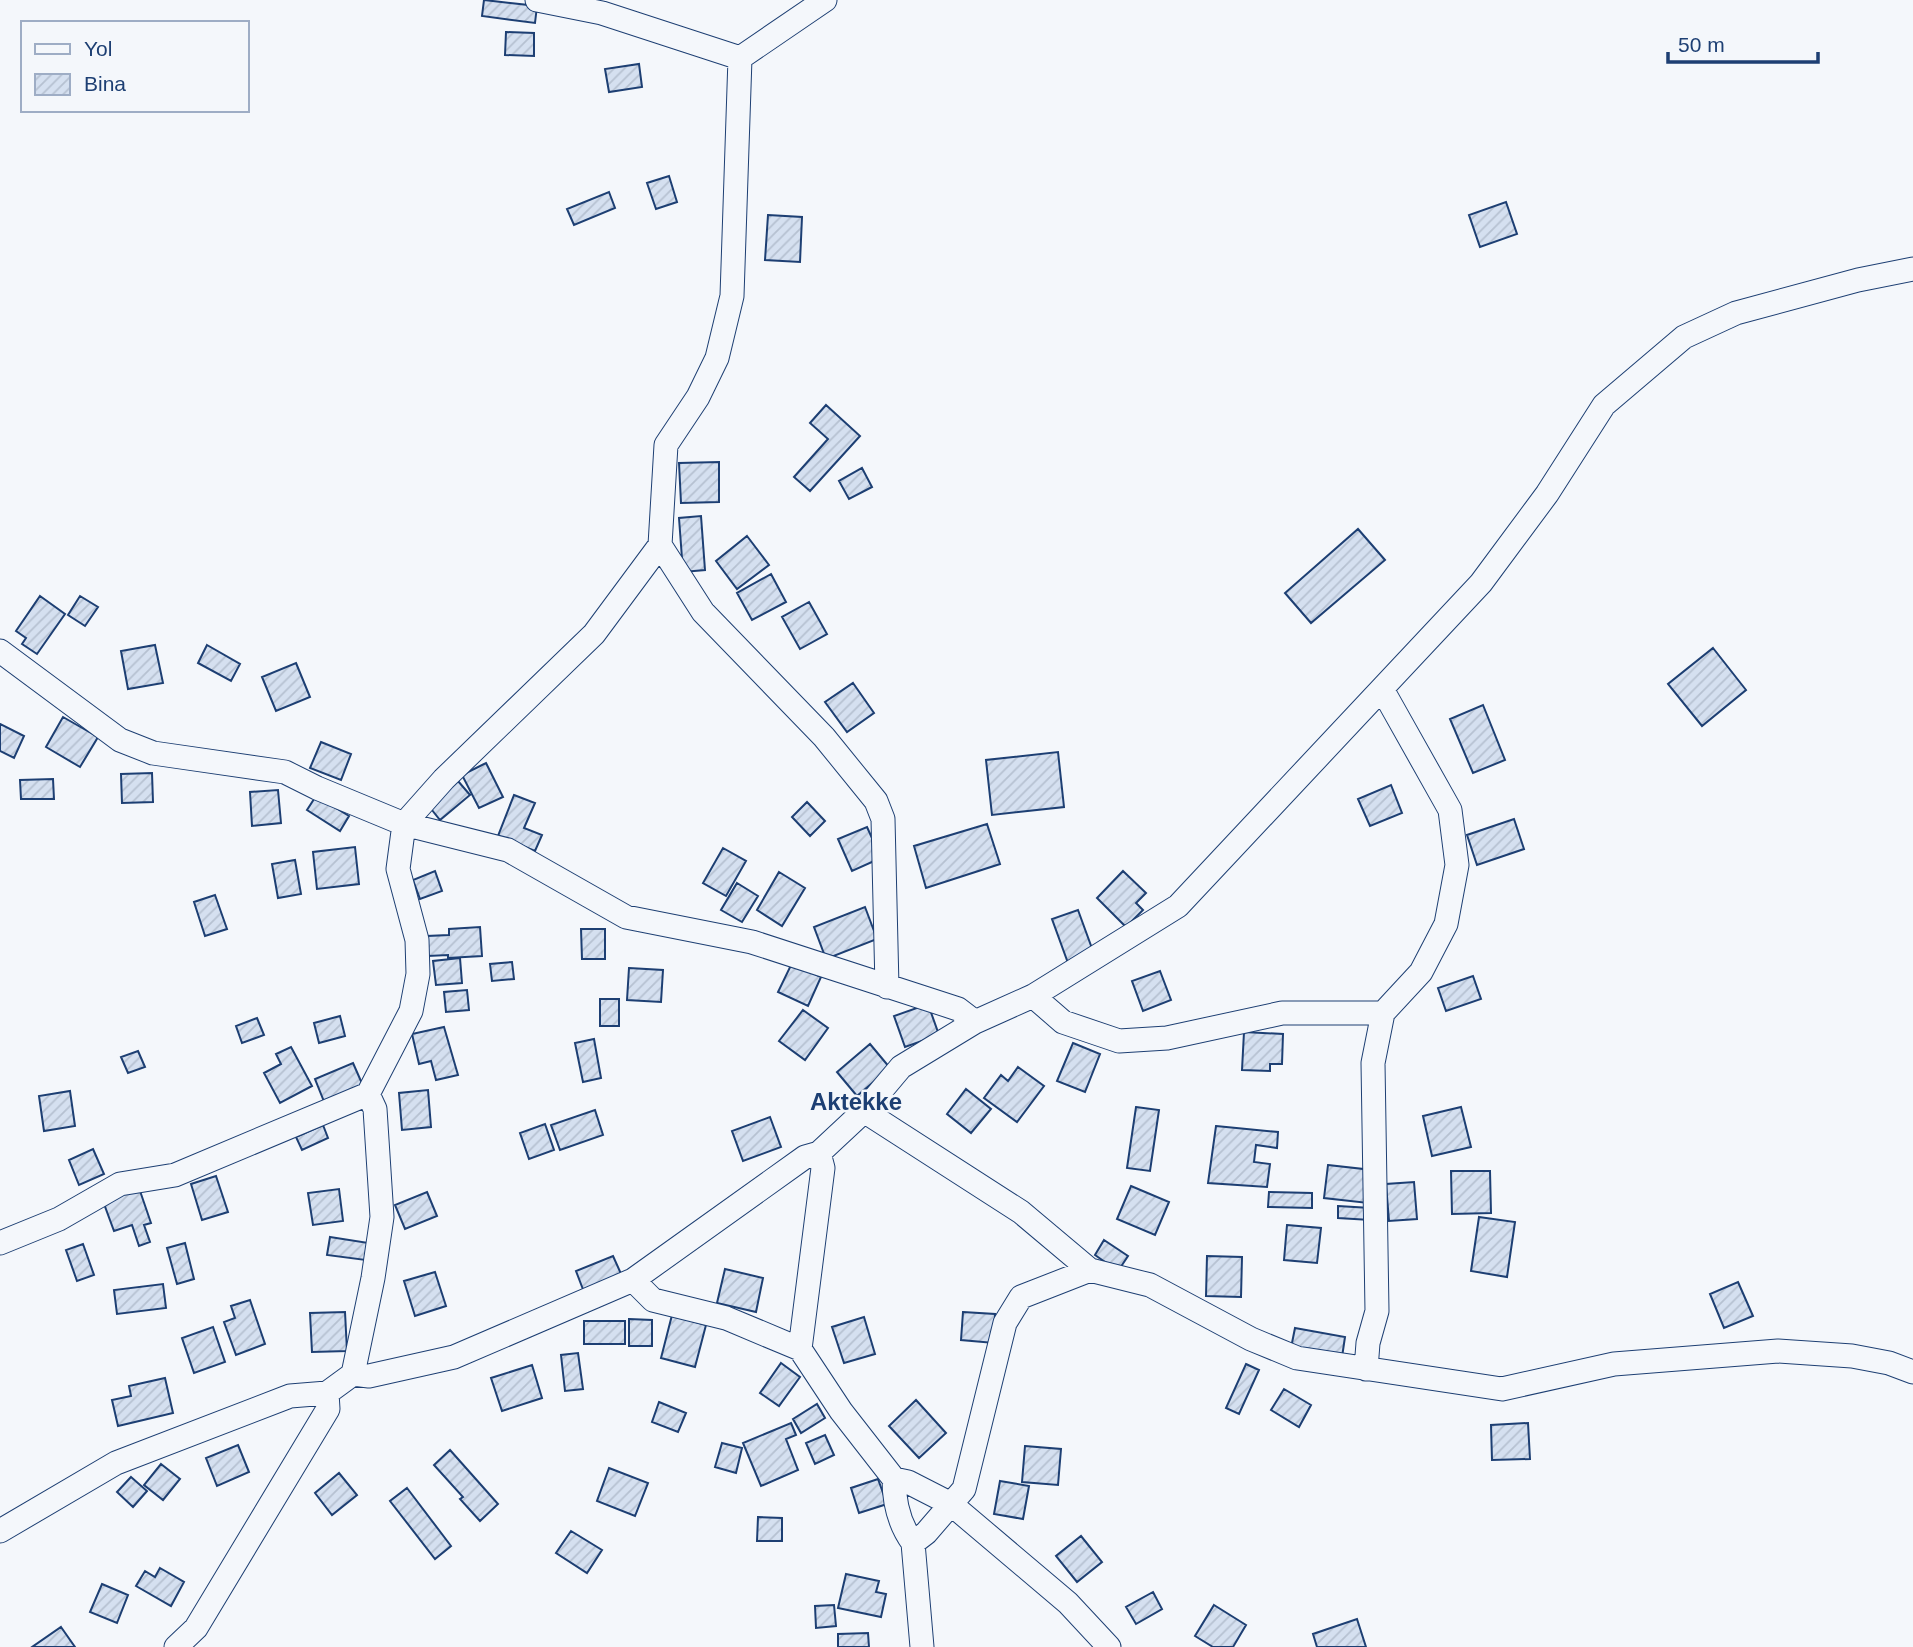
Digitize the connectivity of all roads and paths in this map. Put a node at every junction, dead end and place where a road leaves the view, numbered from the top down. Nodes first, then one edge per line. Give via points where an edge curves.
1 (537, 0) edge
2 (825, 0) edge
3 (740, 58) junction
4 (1913, 268) edge
5 (660, 545) junction
6 (0, 651) edge
7 (1382, 689) junction
8 (404, 824) junction
9 (887, 987) junction
10 (1033, 996) junction
11 (1383, 1013) junction
12 (975, 1022) junction
13 (368, 1094) junction
14 (864, 1111) junction
15 (819, 1153) junction
16 (0, 1243) edge
17 (1090, 1270) junction
18 (633, 1280) junction
19 (800, 1349) junction
20 (1366, 1369) junction
21 (1913, 1372) edge
22 (353, 1374) junction
23 (327, 1394) junction
24 (894, 1479) junction
25 (951, 1504) junction
26 (0, 1531) edge
27 (913, 1543) junction
28 (176, 1647) edge
29 (922, 1647) edge
30 (1109, 1647) edge

1 - 3 street via 602,13
2 - 3 street
3 - 5 street via 732,296 717,358 666,445
4 - 7 street via 1736,313 1684,337 1605,405 1481,583
5 - 8 street via 594,634 444,779
5 - 9 street via 703,612 824,737 876,801 883,819
6 - 8 street via 120,740 153,753 285,772
7 - 10 street via 1178,906
7 - 11 street via 1450,810 1457,865 1446,924 1421,972
8 - 9 street via 508,850 626,917 752,942
8 - 13 street via 398,869 417,940 418,974 411,1011
9 - 12 street via 958,1009
10 - 11 street via 1063,1022 1119,1041 1167,1038 1282,1013
10 - 12 street
11 - 20 street via 1373,1063 1377,1311
12 - 14 street via 901,1067
13 - 16 street via 175,1175 120,1184 59,1219
13 - 22 street via 375,1109 382,1217
14 - 15 street
14 - 17 street via 1021,1212
15 - 18 street via 805,1157
15 - 19 street via 823,1168
17 - 20 street via 1150,1285 1297,1359
17 - 25 street via 1021,1297 1005,1323 964,1489
18 - 19 street via 653,1300 726,1318
18 - 22 street via 454,1357 369,1376
19 - 24 street
20 - 21 street via 1502,1390 1614,1364 1778,1351 1852,1356
22 - 23 street
23 - 26 street via 289,1396 116,1463
23 - 28 street via 328,1409 196,1628
24 - 25 street
24 - 27 street via 904,1531
25 - 27 street
25 - 30 street via 1068,1603
27 - 29 street

